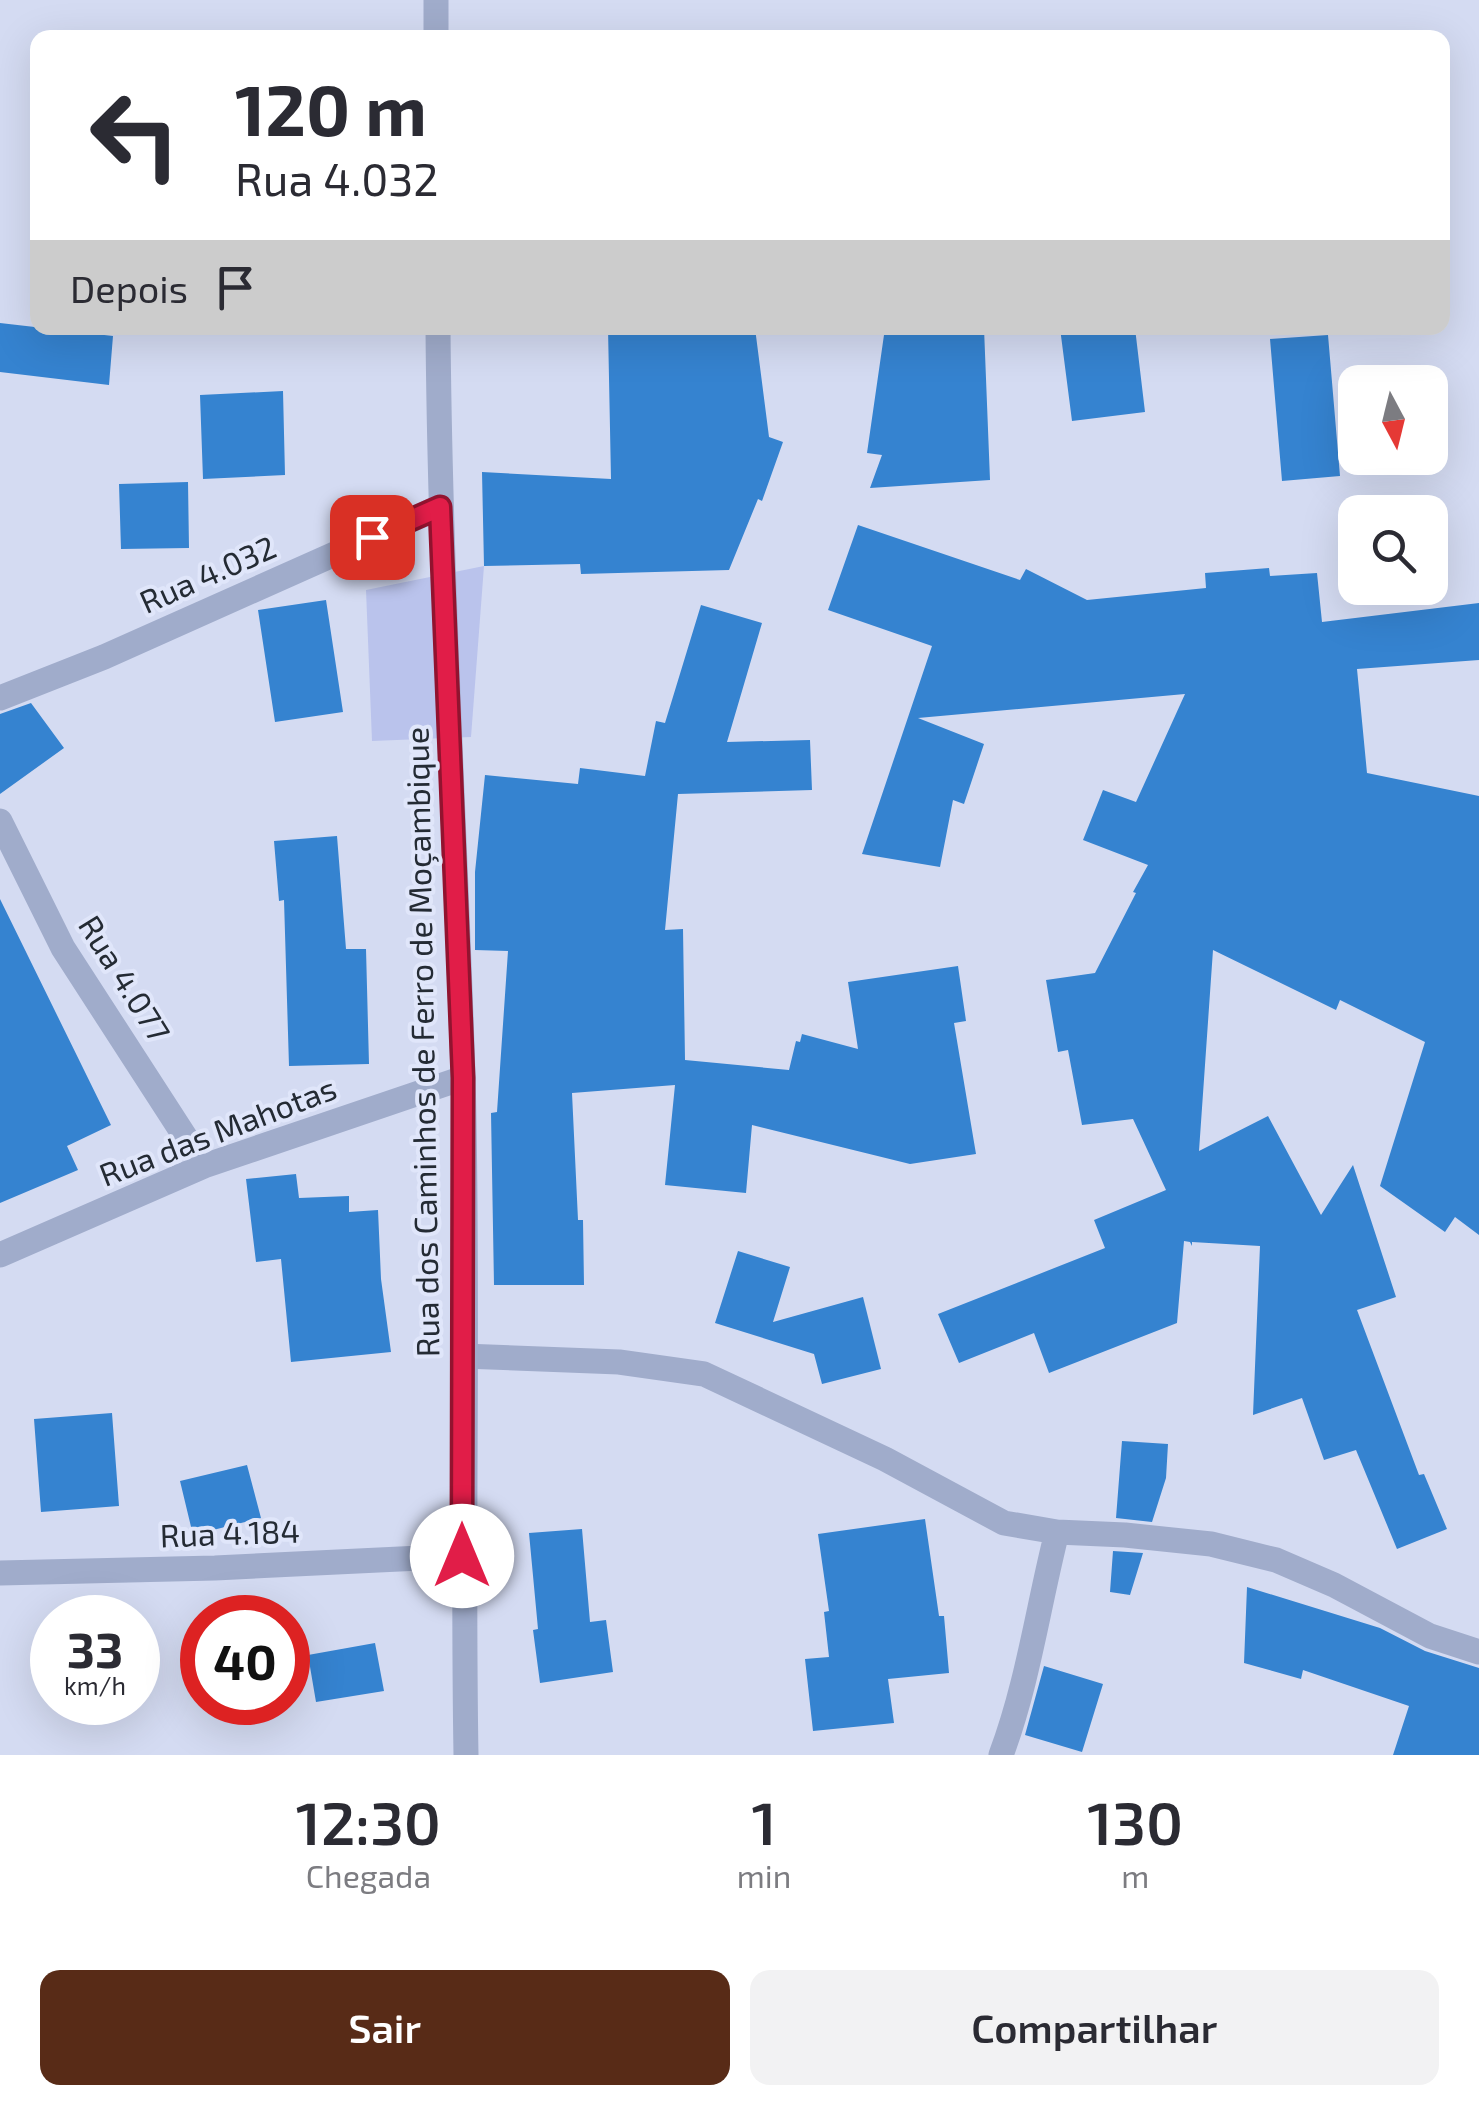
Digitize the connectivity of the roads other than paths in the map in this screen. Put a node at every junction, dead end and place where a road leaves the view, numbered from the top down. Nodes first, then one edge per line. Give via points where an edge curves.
1 (436, 0) edge
2 (436, 30) edge
3 (438, 335) edge
4 (440, 507) junction
5 (0, 698) edge
6 (0, 821) edge
7 (463, 1078) junction
8 (204, 1166) junction
9 (0, 1255) edge
10 (463, 1356) junction
11 (1057, 1532) junction
12 (462, 1556) junction
13 (0, 1572) edge
14 (1479, 1652) edge
15 (466, 1755) edge
16 (1000, 1755) edge

1 - 2 street
3 - 4 street, Rua dos Caminhos de Ferro de Moçambique
4 - 5 street, Rua 4.032
4 - 7 street, Rua dos Caminhos de Ferro de Moçambique
6 - 8 street, Rua 4.077 via 63,948
7 - 8 street, Rua das Mahotas
7 - 10 street, Rua dos Caminhos de Ferro de Moçambique
8 - 9 street, Rua das Mahotas
10 - 11 street via 619,1362 704,1374 1004,1523
10 - 12 street, Rua dos Caminhos de Ferro de Moçambique
11 - 14 street via 1212,1544 1276,1560 1430,1636
11 - 16 street via 1015,1718
12 - 13 street, Rua 4.184
12 - 15 street, Rua dos Caminhos de Ferro de Moçambique

